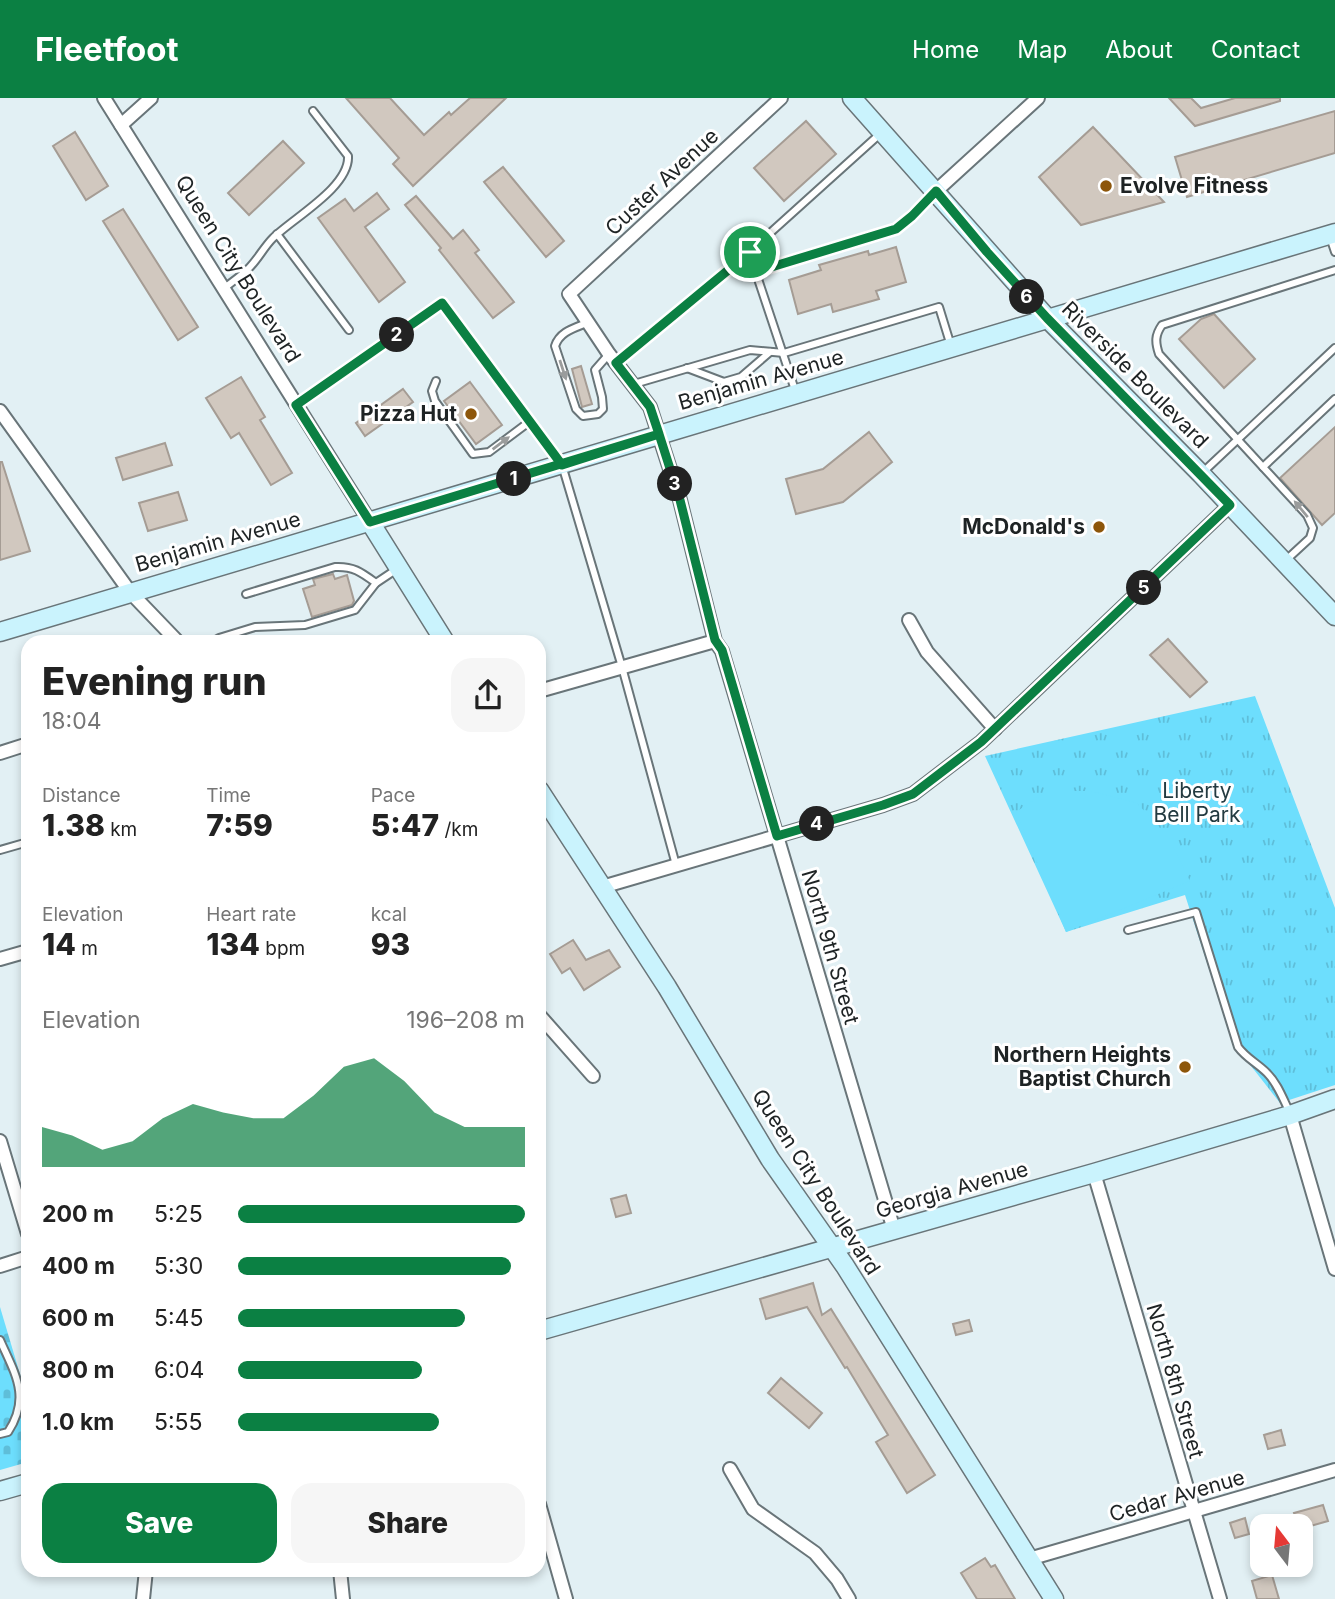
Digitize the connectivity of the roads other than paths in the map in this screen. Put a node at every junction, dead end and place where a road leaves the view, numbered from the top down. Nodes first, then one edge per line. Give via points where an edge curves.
1 (104, 98) edge
2 (151, 98) edge
3 (781, 98) edge
4 (852, 98) edge
5 (1038, 98) edge
6 (313, 111) dead end
7 (121, 125) junction
8 (883, 132) junction
9 (936, 191) junction
10 (277, 234) junction
11 (1333, 240) edge
12 (750, 252) junction
13 (1335, 270) edge
14 (755, 272) junction
15 (223, 289) junction
16 (569, 294) joint
17 (1047, 318) junction
18 (589, 322) junction
19 (349, 330) dead end
20 (951, 348) junction
21 (1335, 348) edge
22 (770, 352) junction
23 (784, 353) junction
24 (613, 359) junction
25 (687, 368) junction
26 (436, 381) dead end
27 (634, 384) junction
28 (796, 394) junction
29 (1335, 399) edge
30 (296, 405) junction
31 (0, 411) edge
32 (529, 422) junction
33 (659, 434) junction
34 (1238, 440) junction
35 (562, 465) junction
36 (1263, 467) junction
37 (1201, 474) junction
38 (1230, 505) junction
39 (370, 522) junction
40 (1284, 562) junction
41 (398, 568) junction
42 (376, 583) junction
43 (130, 592) junction
44 (246, 594) dead end
45 (1335, 616) edge
46 (909, 620) dead end
47 (0, 632) edge
48 (171, 635) edge
49 (229, 635) edge
50 (441, 635) edge
51 (715, 640) junction
52 (622, 667) junction
53 (546, 689) edge
54 (995, 729) junction
55 (21, 746) edge
56 (0, 753) edge
57 (546, 801) edge
58 (777, 836) junction
59 (21, 844) edge
60 (0, 850) edge
61 (677, 865) junction
62 (601, 887) junction
63 (1128, 930) dead end
64 (21, 953) edge
65 (0, 959) edge
66 (546, 1023) edge
67 (593, 1076) dead end
68 (1335, 1099) edge
69 (1290, 1115) junction
70 (0, 1142) edge
71 (1094, 1173) junction
72 (21, 1211) edge
73 (894, 1230) junction
74 (832, 1247) junction
75 (21, 1259) edge
76 (0, 1266) edge
77 (1335, 1269) edge
78 (546, 1329) edge
79 (0, 1340) edge
80 (0, 1434) edge
81 (730, 1469) dead end
82 (1335, 1470) edge
83 (21, 1485) edge
84 (0, 1491) edge
85 (1194, 1512) junction
86 (546, 1529) edge
87 (1029, 1559) junction
88 (146, 1577) edge
89 (341, 1577) edge
90 (144, 1599) edge
91 (343, 1599) edge
92 (566, 1599) edge
93 (849, 1599) edge
94 (1054, 1599) edge
95 (1220, 1599) edge

1 - 7 street, Queen City Boulevard
2 - 7 street
3 - 16 street, Custer Avenue
4 - 8 main road, Riverside Boulevard
5 - 9 street
6 - 10 lane via 348,156 349,164 335,185
7 - 15 street, Queen City Boulevard
8 - 9 main road, Riverside Boulevard
8 - 12 lane
9 - 14 lane via 896,229
9 - 17 main road, Riverside Boulevard
10 - 15 lane via 249,268
10 - 19 lane
11 - 17 main road, Benjamin Avenue
12 - 14 lane
12 - 24 lane
13 - 34 lane via 1162,325 1157,333 1158,354
14 - 23 lane
15 - 30 street, Queen City Boulevard
16 - 18 street, North 9th Street
17 - 20 main road, Benjamin Avenue
17 - 37 main road, Riverside Boulevard
18 - 24 street, North 9th Street
18 -> 24 lane via 565,332 555,346 576,409 583,415 603,409 595,370
20 - 23 lane via 939,307
20 - 28 main road, Benjamin Avenue
21 - 34 lane
22 - 23 lane
22 - 25 lane via 750,349
22 - 25 lane via 741,377 724,382
23 - 28 lane
24 - 27 street, North 9th Street
25 - 27 lane
26 -> 32 lane via 435,401 473,454 489,452
27 - 33 street, North 9th Street via 650,407
28 - 33 main road, Benjamin Avenue
29 - 36 lane
30 - 32 lane via 442,303
30 - 39 street, Queen City Boulevard
31 - 43 street
32 - 35 lane
33 - 35 main road, Benjamin Avenue
33 - 51 street, North 9th Street
34 - 36 lane
34 - 37 lane
35 - 39 main road, Benjamin Avenue
35 - 52 lane
40 -> 36 lane via 1310,538 1313,528 1307,515
37 - 38 main road, Riverside Boulevard
38 - 40 main road, Riverside Boulevard
38 - 54 street
39 - 41 main road, Queen City Boulevard
39 - 43 main road, Benjamin Avenue
40 - 45 main road, Riverside Boulevard
41 - 42 lane
41 - 50 main road, Queen City Boulevard
42 - 44 lane via 358,569 335,567
42 - 49 lane via 355,610 305,625 255,627
43 - 47 main road, Benjamin Avenue
43 - 48 street
46 - 54 street via 927,652
51 - 52 street
51 - 58 street, North 9th Street via 722,650
52 - 53 street
52 - 61 lane
54 - 58 street via 913,794
55 - 56 street
57 - 62 main road, Queen City Boulevard
58 - 61 street
58 - 73 street, North 9th Street
59 - 60 lane
61 - 62 street
62 - 74 main road, Queen City Boulevard via 771,1159
63 - 69 lane via 1196,912 1238,1047 1267,1073
64 - 65 street
66 - 67 street
68 - 69 main road, Georgia Avenue
69 - 71 main road, Georgia Avenue
69 - 77 street
70 - 72 street
71 - 73 main road, Georgia Avenue
71 - 85 street, North 8th Street
73 - 74 main road, Georgia Avenue
74 - 78 main road, Georgia Avenue
74 - 87 main road, Queen City Boulevard
75 - 76 street
79 - 80 lane via 17,1378 21,1403 18,1418 8,1432
81 - 93 street via 752,1509 815,1553
82 - 85 street, Cedar Avenue
83 - 84 main road
85 - 87 street, Cedar Avenue
85 - 95 street, North 8th Street
86 - 92 street
87 - 94 main road, Queen City Boulevard
88 - 90 street
89 - 91 street

